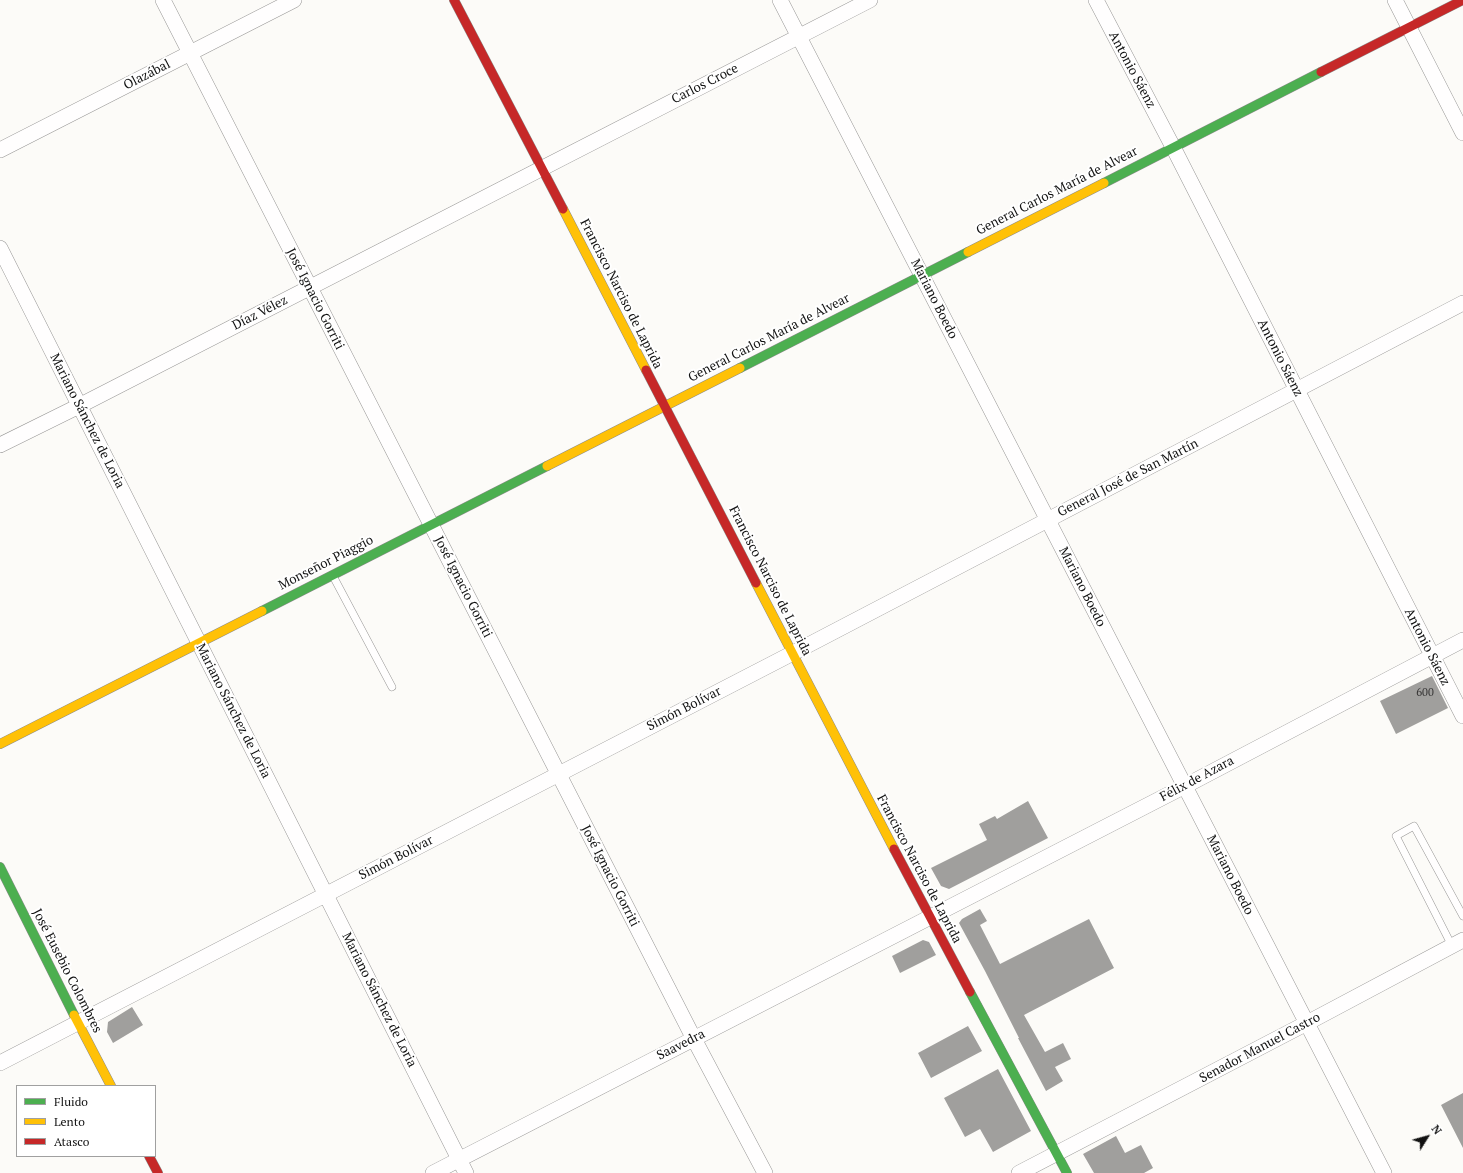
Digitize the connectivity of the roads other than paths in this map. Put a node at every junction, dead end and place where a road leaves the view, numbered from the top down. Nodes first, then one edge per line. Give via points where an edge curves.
1 (163, 0) edge
2 (294, 0) edge
3 (454, 0) edge
4 (780, 0) edge
5 (870, 0) edge
6 (1096, 0) edge
7 (1395, 0) edge
8 (1463, 0) edge
9 (1409, 27) junction
10 (799, 36) junction
11 (190, 53) junction
12 (1463, 132) edge
13 (1172, 147) junction
14 (0, 150) edge
15 (541, 168) junction
16 (0, 248) edge
17 (922, 275) junction
18 (310, 287) junction
19 (1463, 303) edge
20 (1296, 391) junction
21 (79, 406) junction
22 (664, 406) junction
23 (0, 445) edge
24 (1048, 520) junction
25 (431, 525) junction
26 (332, 574) junction
27 (1463, 640) edge
28 (199, 642) junction
29 (793, 653) junction
30 (1432, 656) junction
31 (392, 687) dead end
32 (1463, 716) edge
33 (0, 744) edge
34 (558, 774) junction
35 (1185, 786) junction
36 (0, 867) edge
37 (325, 894) junction
38 (1463, 916) edge
39 (930, 918) junction
40 (1457, 943) edge
41 (78, 1023) junction
42 (1307, 1023) junction
43 (694, 1039) junction
44 (0, 1063) edge
45 (110, 1085) edge
46 (1056, 1154) junction
47 (150, 1157) edge
48 (463, 1166) edge
49 (158, 1173) edge
50 (433, 1173) edge
51 (765, 1173) edge
52 (1019, 1173) edge
53 (1066, 1173) edge
54 (1384, 1173) edge

1 - 11 street, José Ignacio Gorriti
2 - 11 street, Olazábal
3 - 15 street, Francisco Narciso de Laprida
4 - 10 street, Mariano Boedo
5 - 10 street, Carlos Croce
6 - 13 street, Antonio Sáenz
7 - 9 street
8 - 9 street, General Carlos María de Alvear
9 - 12 street
9 - 13 street, General Carlos María de Alvear
10 - 15 street, Carlos Croce
10 - 17 street, Mariano Boedo
11 - 14 street, Olazábal
11 - 18 street, José Ignacio Gorriti
13 - 17 street, General Carlos María de Alvear
13 - 20 street, Antonio Sáenz
15 - 18 street, Díaz Vélez
15 - 22 street, Francisco Narciso de Laprida
16 - 21 street, Mariano Sánchez de Loria
17 - 22 street, General Carlos María de Alvear
17 - 24 street, Mariano Boedo
18 - 21 street, Díaz Vélez
18 - 25 street, José Ignacio Gorriti
19 - 20 street, General José de San Martín
20 - 24 street, General José de San Martín
20 - 30 street, Antonio Sáenz
21 - 23 street, Díaz Vélez
21 - 28 street, Mariano Sánchez de Loria
22 - 25 street, Monseñor Piaggio
22 - 29 street, Francisco Narciso de Laprida
24 - 29 street, General José de San Martín
24 - 35 street, Mariano Boedo
25 - 26 street, Monseñor Piaggio
25 - 34 street, José Ignacio Gorriti
26 - 28 street, Monseñor Piaggio
26 - 31 lane
27 - 30 street, Félix de Azara
28 - 33 street, Monseñor Piaggio
28 - 37 street, Mariano Sánchez de Loria
29 - 34 street, Simón Bolívar
29 - 39 street, Francisco Narciso de Laprida
30 - 32 street, Antonio Sáenz
30 - 35 street, Félix de Azara
34 - 37 street, Simón Bolívar
34 - 43 street, José Ignacio Gorriti
35 - 39 street, Félix de Azara
35 - 42 street, Mariano Boedo
36 - 41 street, José Eusebio Colombres
37 - 41 street, Simón Bolívar
37 - 48 street, Mariano Sánchez de Loria
38 - 40 lane via 1414,826 1396,836
39 - 43 street, Saavedra
39 - 46 street, Francisco Narciso de Laprida
40 - 42 street, Senador Manuel Castro
41 - 44 street, Simón Bolívar
41 - 45 street, José Eusebio Colombres
42 - 46 street, Senador Manuel Castro
42 - 54 street, Mariano Boedo
43 - 48 street, Saavedra
43 - 51 street, José Ignacio Gorriti
46 - 52 street, Senador Manuel Castro
46 - 53 street, Francisco Narciso de Laprida
47 - 49 street
48 - 50 street, Saavedra

